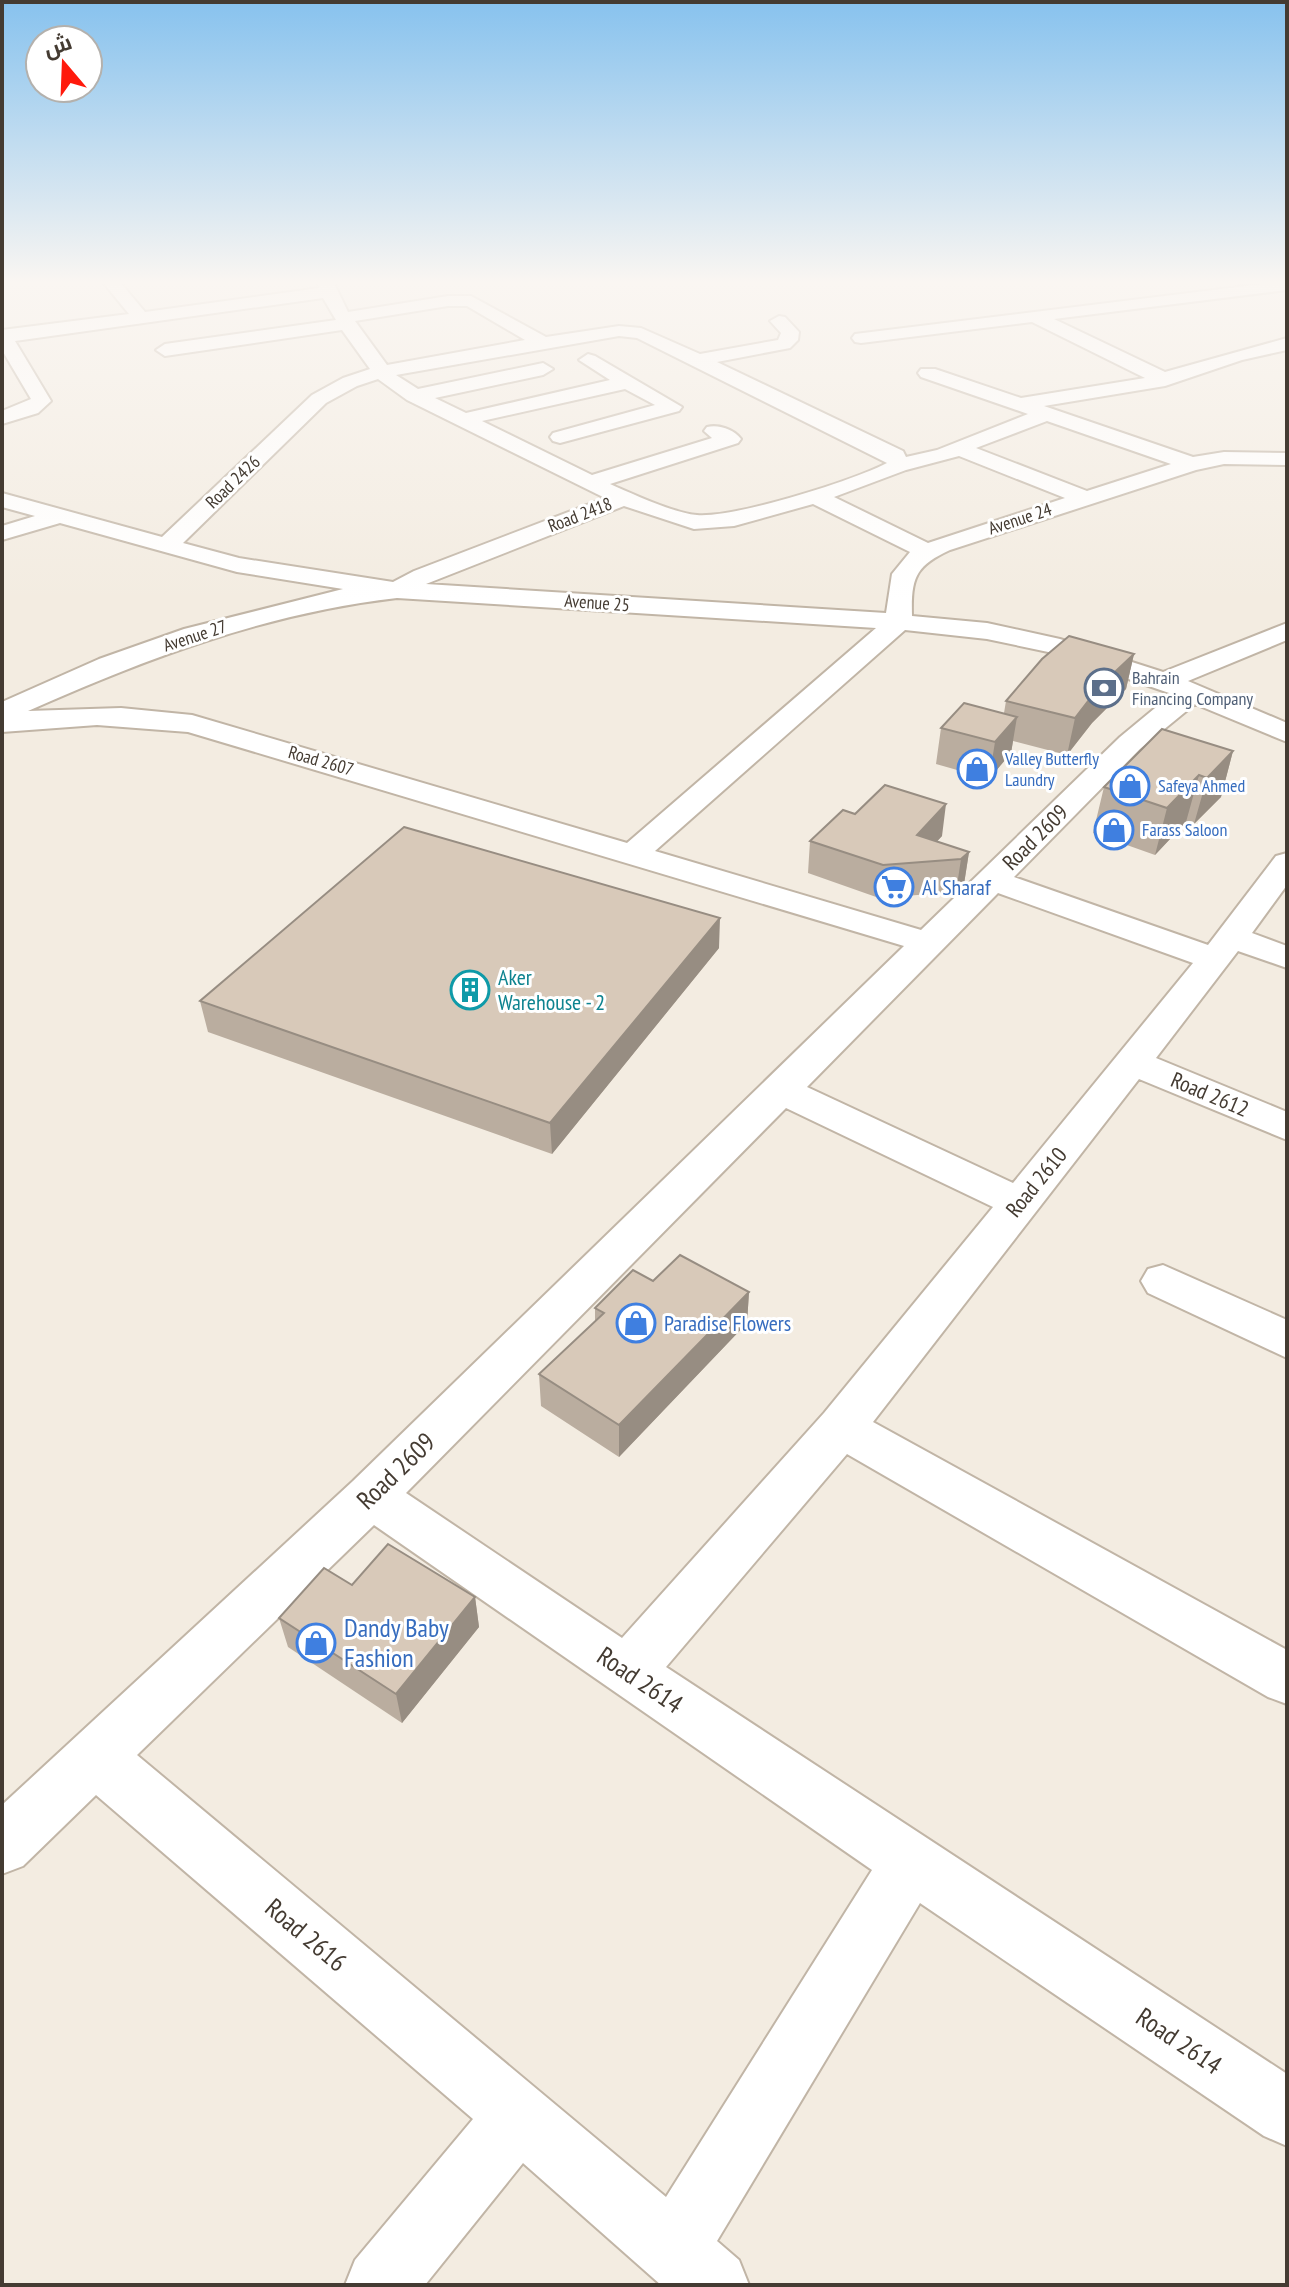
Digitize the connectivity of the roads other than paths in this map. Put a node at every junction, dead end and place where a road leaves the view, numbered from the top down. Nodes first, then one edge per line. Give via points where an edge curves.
1 (35, 388) edge
2 (337, 388) edge
3 (400, 388) edge
4 (454, 388) edge
5 (492, 388) edge
6 (603, 388) edge
7 (639, 388) edge
8 (756, 388) edge
9 (969, 388) edge
10 (1120, 388) edge
11 (414, 396) junction
12 (526, 405) junction
13 (1018, 405) junction
14 (1047, 414) junction
15 (2, 418) edge
16 (461, 420) junction
17 (714, 431) dead end
18 (560, 437) dead end
19 (958, 448) junction
20 (1287, 459) edge
21 (1192, 464) junction
22 (899, 465) junction
23 (590, 483) junction
24 (815, 496) junction
25 (624, 498) junction
26 (1086, 498) junction
27 (2, 500) edge
28 (60, 516) junction
29 (2, 533) edge
30 (166, 546) junction
31 (926, 551) junction
32 (397, 590) junction
33 (899, 622) junction
34 (1287, 631) edge
35 (1178, 687) junction
36 (2, 713) edge
37 (2, 723) edge
38 (1287, 733) edge
39 (633, 854) junction
40 (1287, 863) edge
41 (992, 880) junction
42 (929, 943) junction
43 (1223, 948) junction
44 (1287, 958) edge
45 (1132, 1062) junction
46 (782, 1090) junction
47 (1287, 1127) edge
48 (1020, 1203) junction
49 (1163, 1281) dead end
50 (1287, 1340) edge
51 (841, 1427) junction
52 (371, 1496) junction
53 (627, 1672) junction
54 (1287, 1679) edge
55 (94, 1756) junction
56 (2, 1845) edge
57 (911, 1862) junction
58 (1287, 2113) edge
59 (519, 2115) junction
60 (694, 2267) edge
61 (380, 2285) edge

1 - 15 street via 41,401
2 - 30 street, Road 2426 via 319,399
3 - 11 street
4 - 11 street
5 - 12 street
6 - 12 street
7 - 18 street via 672,407
8 - 22 street via 895,456
9 - 13 street, Avenue 24
10 - 13 street
11 - 16 street
12 - 16 street
13 - 14 street, Avenue 24
14 - 19 street, Road 2418
14 - 21 street, Avenue 24
16 - 23 street
17 - 23 street via 731,439
19 - 22 street, Road 2418
19 - 26 street
20 - 21 street, Avenue 24 via 1224,458
21 - 26 street, Avenue 24
22 - 24 street, Road 2418
23 - 25 street
24 - 25 street, Road 2418 via 704,523
24 - 31 street
25 - 32 street, Road 2418
26 - 31 street, Avenue 24
27 - 28 street, Avenue 25
28 - 29 street
28 - 30 street, Avenue 25
30 - 32 street, Avenue 25 via 237,565
31 - 33 street via 902,577
32 - 33 street, Avenue 25
32 - 36 street, Avenue 27 via 339,597 193,635
33 - 35 street, Avenue 25 via 1025,638
33 - 39 street
34 - 35 street, Road 2609
35 - 38 street, Avenue 25
35 - 41 street, Road 2609 via 1130,743
37 - 39 street, Road 2607 via 89,715 192,724
39 - 42 street, Road 2607
40 - 43 street, Road 2610
41 - 42 street, Road 2609
41 - 43 street
42 - 46 street, Road 2609
43 - 44 street
43 - 45 street, Road 2610
45 - 47 street, Road 2612
45 - 48 street, Road 2610
46 - 48 street
46 - 52 street, Road 2609
48 - 51 street, Road 2610
49 - 50 street
51 - 53 street, Road 2610
51 - 54 street
52 - 53 street, Road 2614
52 - 55 street, Road 2609
53 - 57 street, Road 2614
55 - 56 street, Road 2609
55 - 59 street, Road 2616
57 - 58 street, Road 2614
57 - 60 street
59 - 60 street, Road 2616
59 - 61 street

